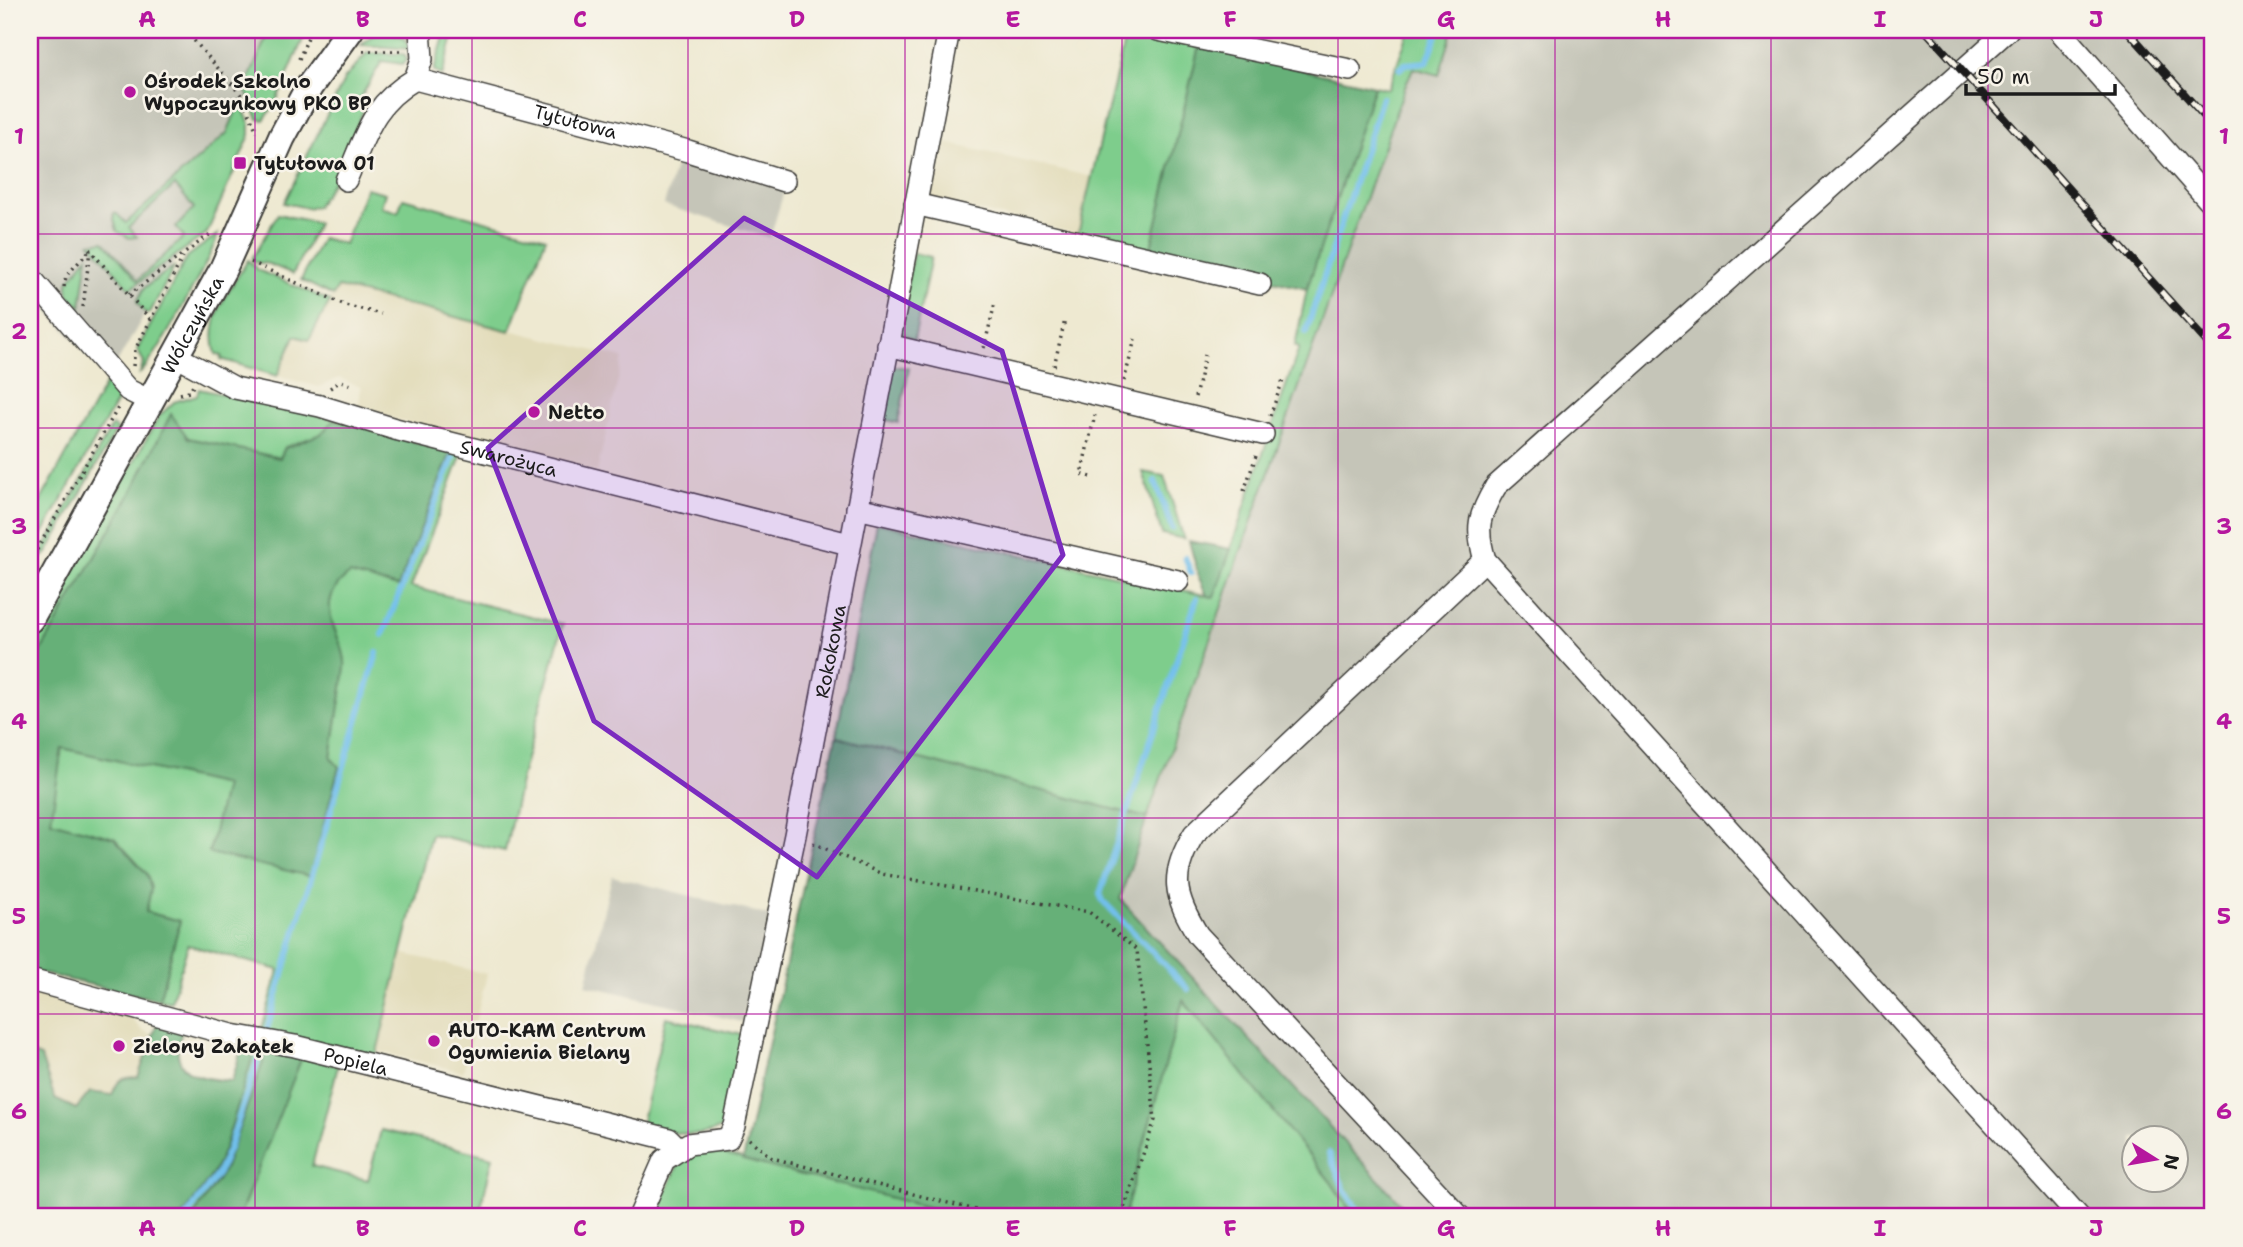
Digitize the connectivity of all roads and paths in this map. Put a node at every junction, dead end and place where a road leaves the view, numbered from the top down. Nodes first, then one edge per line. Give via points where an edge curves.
1 (185, 30) edge
2 (311, 30) edge
3 (350, 30) edge
4 (420, 30) edge
5 (948, 30) edge
6 (1158, 30) edge
7 (2008, 30) edge
8 (2059, 30) edge
9 (295, 69) dead end
10 (1350, 70) dead end
11 (415, 79) junction
12 (264, 124) dead end
13 (257, 132) junction
14 (253, 143) dead end
15 (346, 180) dead end
16 (784, 181) dead end
17 (915, 204) junction
18 (2213, 205) edge
19 (218, 221) dead end
20 (90, 250) junction
21 (185, 253) junction
22 (249, 256) dead end
23 (30, 277) edge
24 (1260, 284) dead end
25 (129, 295) junction
26 (66, 298) dead end
27 (995, 303) dead end
28 (74, 307) dead end
29 (382, 314) dead end
30 (150, 319) junction
31 (1065, 320) dead end
32 (1135, 339) dead end
33 (888, 345) junction
34 (174, 355) junction
35 (1205, 355) dead end
36 (133, 362) junction
37 (123, 365) dead end
38 (980, 367) junction
39 (132, 375) dead end
40 (1049, 384) junction
41 (1109, 398) junction
42 (135, 400) junction
43 (1190, 417) junction
44 (1264, 434) dead end
45 (1091, 477) dead end
46 (857, 508) junction
47 (849, 544) junction
48 (1485, 560) junction
49 (30, 562) edge
50 (1178, 581) dead end
51 (30, 619) edge
52 (795, 835) junction
53 (30, 980) edge
54 (734, 1126) junction
55 (678, 1148) junction
56 (639, 1217) edge
57 (1003, 1217) edge
58 (1121, 1217) edge
59 (1460, 1217) edge
60 (2079, 1217) edge

1 - 13 path via 242,96
2 - 9 path
3 - 34 main road, Wólczyńska via 309,87 223,269
4 - 11 street via 422,59
5 - 17 street, Rokokowa
6 - 10 street
7 - 48 street via 1496,485 1482,508 1477,535
8 - 18 street
11 - 15 street via 380,107
11 - 16 street, Tytułowa
12 - 13 path
13 - 14 path
17 - 24 street
17 - 33 street, Rokokowa
19 - 21 path via 212,233
20 - 25 path
20 - 26 path via 66,276
20 - 28 path via 82,315
21 - 25 path
21 - 30 path
22 - 29 path via 253,264 345,304
23 - 42 street
25 - 30 path
27 - 38 path
30 - 36 path
31 - 40 path
32 - 41 path
33 - 38 street
33 - 46 street, Rokokowa
34 - 42 main road, Wólczyńska
34 - 47 street, Swarożyca via 235,388
35 - 43 path
36 - 37 path
36 - 39 path
38 - 40 street
40 - 41 street
41 - 43 street
41 - 45 path via 1081,474
42 - 49 path
42 - 51 main road, Wólczyńska
43 - 44 street
46 - 47 street, Rokokowa
46 - 50 street
47 - 52 street, Rokokowa
48 - 59 street via 1194,834 1181,856 1176,882 1183,911 1199,935
48 - 60 street
52 - 54 street, Rokokowa
52 - 58 path via 882,874 1089,912 1137,950 1156,1121
53 - 55 street, Popiela via 94,1002 295,1046 670,1139
54 - 55 street via 728,1139 721,1142
54 - 57 path via 772,1158
55 - 56 street via 660,1167

